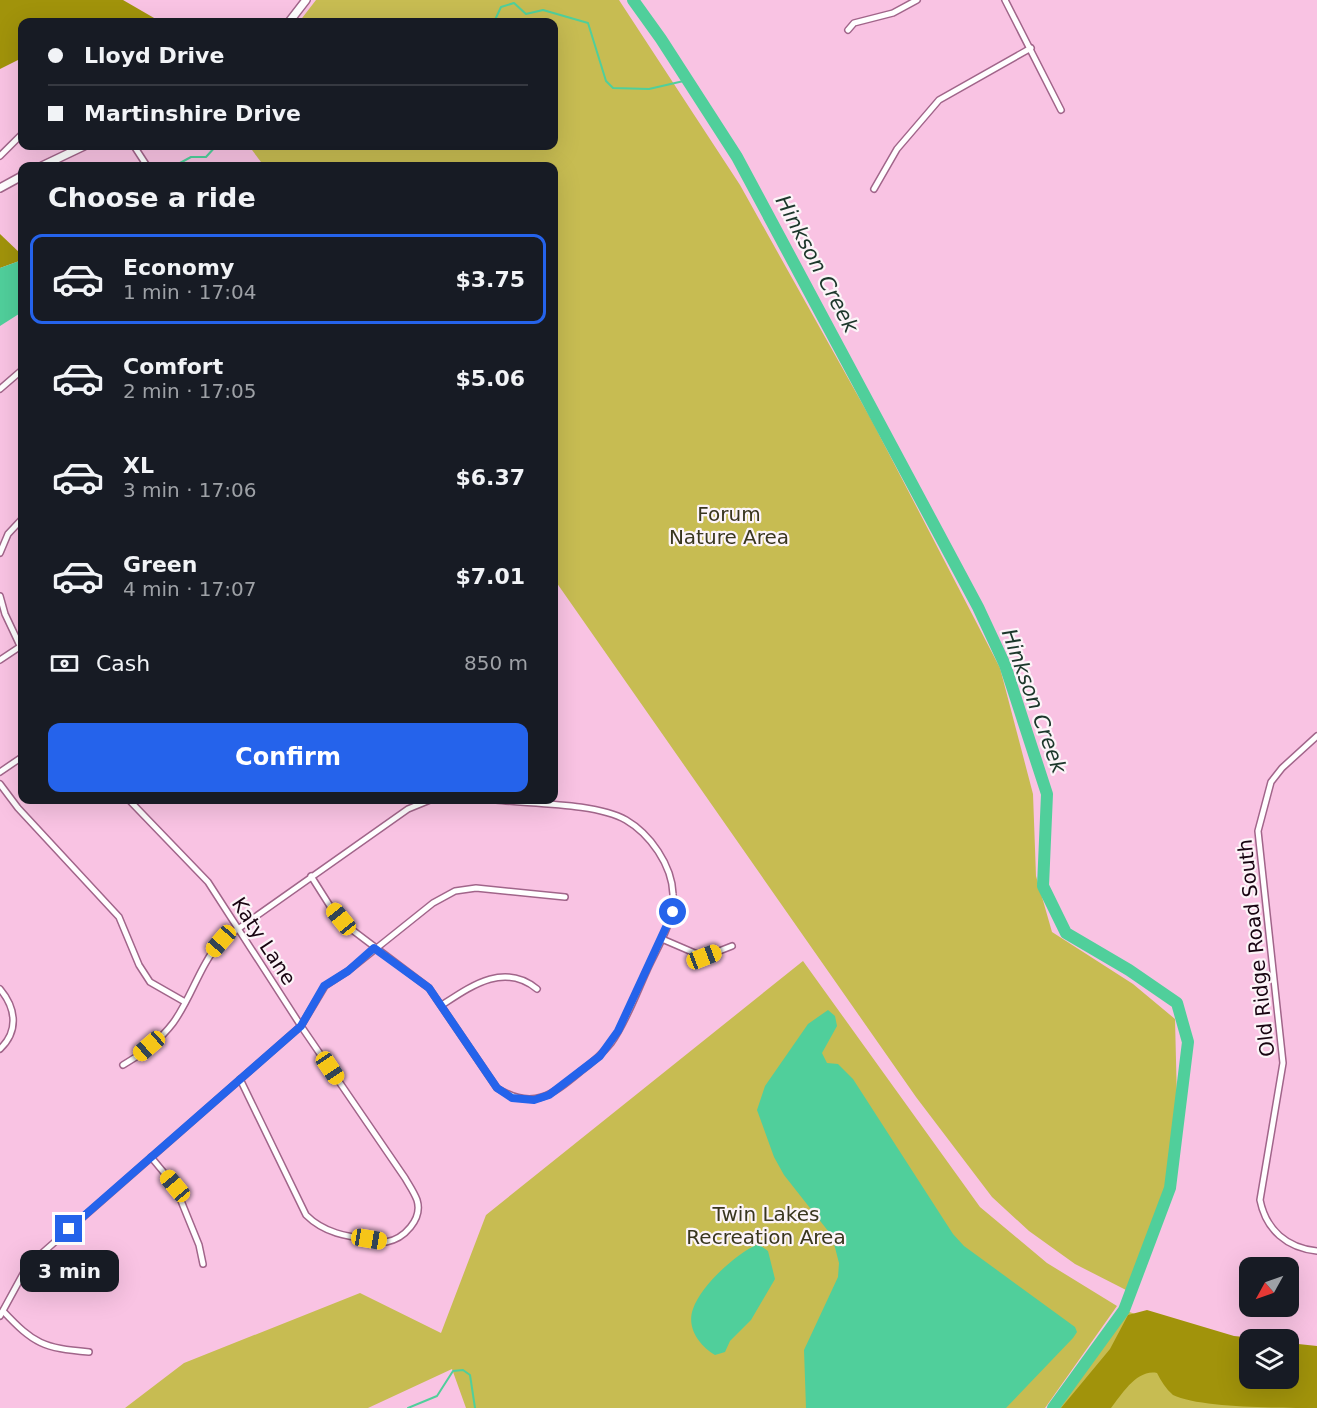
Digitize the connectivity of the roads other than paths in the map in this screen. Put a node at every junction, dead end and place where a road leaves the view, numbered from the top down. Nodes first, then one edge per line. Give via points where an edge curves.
1 (306, 0) edge
2 (917, 0) edge
3 (1005, 0) edge
4 (292, 18) edge
5 (848, 30) dead end
6 (1031, 48) junction
7 (1061, 110) dead end
8 (18, 138) edge
9 (76, 150) edge
10 (0, 156) edge
11 (50, 162) edge
12 (18, 179) edge
13 (0, 188) edge
14 (874, 189) dead end
15 (18, 373) edge
16 (0, 389) edge
17 (18, 523) edge
18 (0, 554) edge
19 (0, 596) edge
20 (18, 640) edge
21 (18, 650) edge
22 (0, 660) edge
23 (1317, 736) edge
24 (18, 761) edge
25 (0, 772) edge
26 (0, 784) edge
27 (133, 804) edge
28 (420, 804) edge
29 (535, 804) edge
30 (311, 876) junction
31 (565, 897) dead end
32 (239, 928) junction
33 (662, 939) junction
34 (732, 946) dead end
35 (374, 948) junction
36 (0, 989) edge
37 (537, 989) dead end
38 (184, 1002) junction
39 (442, 1005) junction
40 (301, 1026) junction
41 (2, 1047) edge
42 (123, 1065) dead end
43 (240, 1079) junction
44 (151, 1157) junction
45 (1317, 1251) edge
46 (203, 1264) dead end
47 (1, 1314) edge
48 (89, 1352) dead end

1 - 4 street
2 - 5 street via 893,14 855,23
3 - 6 street
6 - 7 street
6 - 14 street via 939,100 897,149
8 - 10 street
9 - 11 street
12 - 13 street
15 - 16 street
17 - 18 street via 8,534
19 - 20 street via 4,614
21 - 22 street
23 - 45 street, Old Ridge Road South via 1271,782 1258,831 1283,1063 1260,1200 1278,1236 1294,1246
24 - 25 street
26 - 38 street via 119,917 150,982
27 - 32 street, Katy Lane via 208,882
28 - 30 street
29 - 33 street via 602,811 641,830 670,877 673,912
30 - 32 street
30 - 35 street via 341,919
31 - 35 street via 476,888 455,891
32 - 38 street via 208,956
32 - 40 street, Katy Lane
33 - 34 street via 704,957
33 - 39 street via 618,1031 600,1056 549,1095 534,1100 512,1098 497,1088
35 - 39 street via 429,988
35 - 40 street via 324,986
36 - 41 street via 12,1006 14,1021
37 - 39 street via 527,980 486,978
38 - 42 street via 163,1034
40 - 43 street
40 - 43 street, Katy Lane via 417,1201 413,1223 394,1240 330,1233 306,1215
43 - 44 street
44 - 46 street via 175,1186
44 - 47 street via 32,1263
47 - 48 street via 28,1338 48,1347

